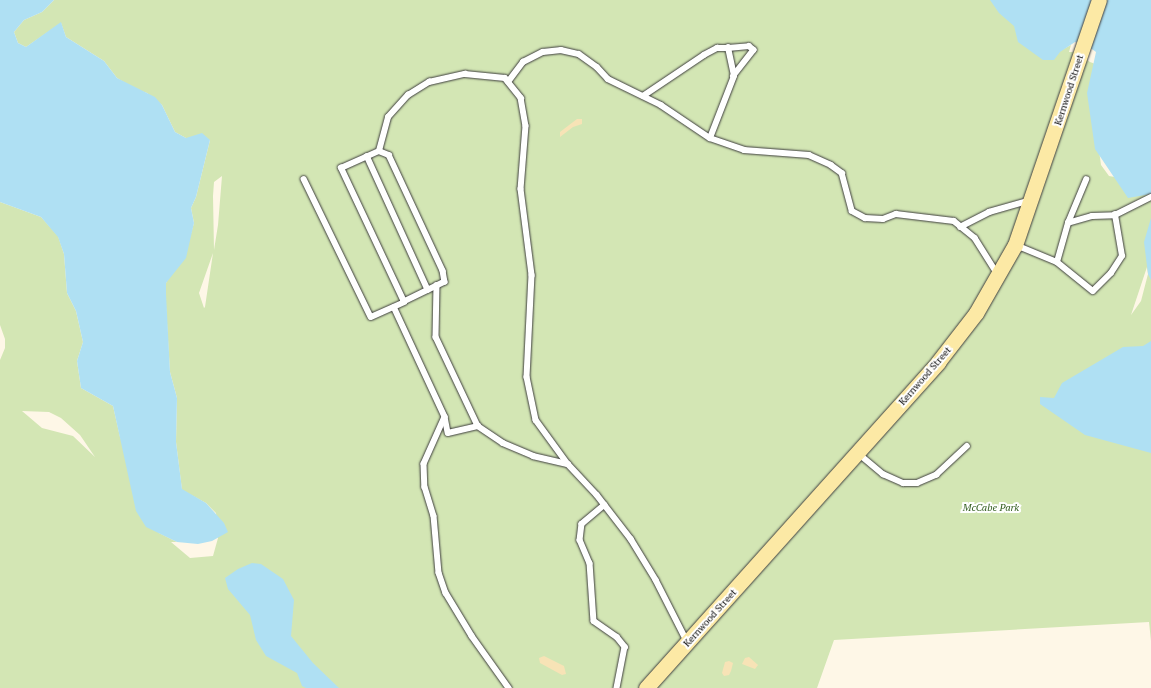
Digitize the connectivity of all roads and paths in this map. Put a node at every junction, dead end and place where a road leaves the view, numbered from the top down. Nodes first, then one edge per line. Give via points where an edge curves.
1 (1099, 0) edge
2 (728, 48) junction
3 (734, 76) junction
4 (508, 82) junction
5 (643, 96) junction
6 (710, 138) junction
7 (379, 151) junction
8 (367, 156) junction
9 (304, 179) dead end
10 (1086, 180) dead end
11 (1151, 197) edge
12 (1032, 200) junction
13 (1115, 215) junction
14 (1068, 223) junction
15 (960, 227) junction
16 (1015, 245) junction
17 (1057, 262) junction
18 (998, 275) junction
19 (437, 285) junction
20 (428, 290) junction
21 (404, 302) junction
22 (394, 308) junction
23 (445, 417) junction
24 (478, 426) junction
25 (966, 446) dead end
26 (857, 452) junction
27 (568, 464) junction
28 (605, 505) junction
29 (688, 643) junction
30 (509, 688) edge
31 (617, 688) edge
32 (646, 688) edge

1 - 12 main road, Kernwood Street
2 - 3 lane
2 - 3 lane via 744,46 754,50
2 - 5 lane via 717,48 704,55
3 - 6 lane
4 - 5 lane via 523,62 543,52 561,50 579,54 608,79
4 - 7 lane via 505,78 465,74 429,82 408,95 388,118
4 - 27 lane via 521,98 526,126 521,189 532,275 527,376 536,420
5 - 6 lane
6 - 15 lane via 744,150 809,155 831,165 842,173 852,211 865,218 884,219 896,214 905,214 942,218 954,221
7 - 8 lane
7 - 19 lane via 389,154 443,271 445,282
8 - 20 lane
8 - 21 lane via 341,168
9 - 22 lane via 371,317
10 - 14 lane
11 - 13 lane
12 - 15 lane via 989,212 971,219
12 - 16 main road, Kernwood Street
13 - 14 lane via 1092,216
13 - 17 lane via 1122,256 1111,273 1093,290
14 - 17 lane
15 - 18 lane via 975,238
16 - 17 lane
16 - 18 main road, Kernwood Street
18 - 26 main road, Kernwood Street via 976,313 938,362
19 - 20 lane
19 - 24 lane via 436,337
20 - 21 lane
21 - 22 lane
22 - 23 lane
23 - 24 lane via 448,433
23 - 30 lane via 424,464 425,488 434,516 439,573 446,593 472,636
24 - 27 lane via 503,444 533,456
25 - 26 lane via 936,475 917,483 903,483 883,474
26 - 29 main road, Kernwood Street
27 - 28 lane
28 - 29 lane via 631,539 656,580
28 - 31 lane via 582,524 580,540 590,562 594,621 617,637 625,647
29 - 32 main road, Kernwood Street

